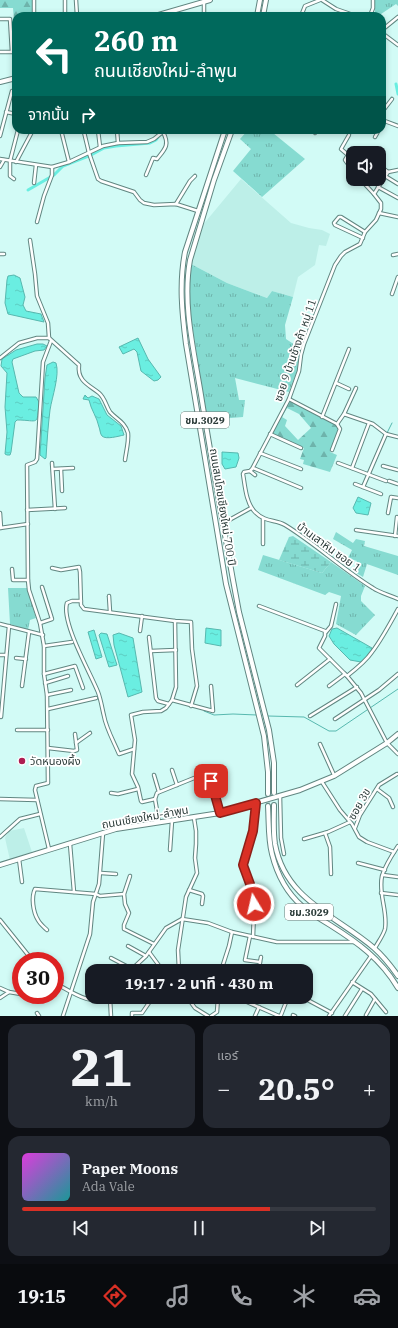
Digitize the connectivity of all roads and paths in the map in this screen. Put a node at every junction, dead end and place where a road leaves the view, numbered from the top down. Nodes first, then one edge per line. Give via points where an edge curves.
1 (34, 0) edge
2 (65, 0) edge
3 (76, 0) edge
4 (210, 0) edge
5 (260, 0) edge
6 (266, 0) edge
7 (321, 0) edge
8 (373, 0) edge
9 (204, 1) edge
10 (34, 12) edge
11 (65, 12) edge
12 (77, 12) edge
13 (168, 12) edge
14 (204, 12) edge
15 (258, 12) edge
16 (264, 12) edge
17 (303, 12) edge
18 (343, 12) edge
19 (372, 12) edge
20 (398, 17) edge
21 (0, 19) edge
22 (386, 27) edge
23 (12, 33) joint
24 (386, 36) edge
25 (398, 45) edge
26 (0, 52) edge
27 (12, 79) edge
28 (1, 80) edge
29 (12, 91) dead end
30 (392, 99) dead end
31 (386, 107) edge
32 (6, 112) junction
33 (12, 113) edge
34 (386, 122) edge
35 (398, 126) edge
36 (17, 134) edge
37 (31, 134) edge
38 (62, 134) edge
39 (84, 134) edge
40 (98, 134) edge
41 (117, 134) edge
42 (160, 134) edge
43 (165, 134) edge
44 (224, 134) edge
45 (231, 134) edge
46 (377, 134) edge
47 (349, 135) dead end
48 (0, 136) edge
49 (375, 137) dead end
50 (118, 143) junction
51 (100, 148) junction
52 (89, 153) junction
53 (346, 153) edge
54 (2, 160) edge
55 (10, 161) junction
56 (16, 162) junction
57 (69, 162) junction
58 (36, 165) junction
59 (0, 167) edge
60 (52, 167) junction
61 (398, 170) edge
62 (388, 172) joint
63 (146, 175) dead end
64 (386, 175) edge
65 (195, 176) dead end
66 (386, 177) edge
67 (14, 179) dead end
68 (34, 183) dead end
69 (398, 184) edge
70 (367, 186) edge
71 (378, 187) joint
72 (374, 194) junction
73 (398, 198) edge
74 (176, 204) junction
75 (198, 211) junction
76 (379, 214) junction
77 (398, 217) edge
78 (37, 222) dead end
79 (365, 232) junction
80 (362, 238) junction
81 (30, 240) dead end
82 (0, 254) edge
83 (4, 254) dead end
84 (398, 254) edge
85 (393, 255) dead end
86 (398, 277) edge
87 (392, 294) dead end
88 (50, 339) junction
89 (349, 349) dead end
90 (0, 358) edge
91 (336, 383) junction
92 (356, 388) dead end
93 (349, 389) dead end
94 (289, 399) junction
95 (344, 414) junction
96 (322, 417) junction
97 (369, 423) junction
98 (338, 424) junction
99 (270, 434) junction
100 (386, 434) junction
101 (398, 437) edge
102 (301, 448) dead end
103 (332, 450) dead end
104 (260, 453) junction
105 (125, 460) dead end
106 (52, 463) dead end
107 (338, 463) dead end
108 (383, 466) dead end
109 (73, 468) dead end
110 (352, 468) junction
111 (53, 469) junction
112 (61, 469) junction
113 (252, 469) junction
114 (300, 469) dead end
115 (398, 470) edge
116 (368, 474) junction
117 (255, 475) dead end
118 (355, 484) dead end
119 (398, 484) edge
120 (363, 487) junction
121 (301, 488) dead end
122 (62, 492) dead end
123 (381, 494) dead end
124 (398, 498) edge
125 (66, 508) dead end
126 (251, 508) junction
127 (55, 509) junction
128 (27, 510) junction
129 (0, 513) edge
130 (388, 513) dead end
131 (397, 517) dead end
132 (263, 519) junction
133 (28, 524) junction
134 (222, 524) junction
135 (1, 528) edge
136 (356, 530) dead end
137 (396, 536) edge
138 (263, 544) dead end
139 (52, 568) dead end
140 (12, 569) dead end
141 (28, 580) junction
142 (42, 587) dead end
143 (109, 596) dead end
144 (398, 599) edge
145 (81, 601) junction
146 (336, 604) dead end
147 (260, 606) dead end
148 (398, 608) edge
149 (110, 612) junction
150 (142, 616) junction
151 (175, 622) junction
152 (40, 623) junction
153 (0, 624) edge
154 (9, 626) junction
155 (140, 630) dead end
156 (29, 632) junction
157 (326, 632) junction
158 (43, 635) junction
159 (149, 637) dead end
160 (72, 642) dead end
161 (44, 646) junction
162 (176, 650) junction
163 (151, 651) junction
164 (0, 655) edge
165 (6, 655) junction
166 (16, 658) dead end
167 (26, 659) junction
168 (330, 659) junction
169 (44, 674) junction
170 (398, 674) edge
171 (346, 675) junction
172 (68, 676) dead end
173 (45, 683) junction
174 (297, 685) dead end
175 (22, 686) dead end
176 (211, 686) dead end
177 (329, 686) dead end
178 (356, 687) junction
179 (83, 688) dead end
180 (71, 690) dead end
181 (47, 695) junction
182 (96, 698) dead end
183 (172, 700) junction
184 (365, 700) junction
185 (169, 704) junction
186 (191, 706) junction
187 (48, 709) junction
188 (0, 716) edge
189 (310, 716) dead end
190 (335, 719) dead end
191 (17, 730) dead end
192 (48, 730) junction
193 (75, 734) dead end
194 (90, 734) dead end
195 (398, 734) edge
196 (76, 743) junction
197 (387, 743) junction
198 (320, 744) dead end
199 (48, 748) junction
200 (134, 749) junction
201 (398, 754) edge
202 (172, 770) dead end
203 (397, 774) dead end
204 (154, 775) dead end
205 (334, 776) junction
206 (322, 782) junction
207 (177, 785) junction
208 (377, 788) junction
209 (138, 789) junction
210 (274, 792) tunnel mouth
211 (111, 793) dead end
212 (158, 793) junction
213 (268, 794) tunnel mouth
214 (280, 796) junction
215 (0, 799) edge
216 (37, 800) junction
217 (155, 800) junction
218 (256, 803) junction
219 (274, 804) tunnel mouth
220 (268, 806) tunnel mouth
221 (393, 807) dead end
222 (220, 813) junction
223 (40, 814) junction
224 (194, 818) junction
225 (172, 821) junction
226 (350, 822) junction
227 (159, 823) junction
228 (355, 828) junction
229 (103, 833) junction
230 (325, 833) junction
231 (0, 838) edge
232 (304, 839) dead end
233 (70, 843) junction
234 (398, 846) edge
235 (50, 850) junction
236 (170, 850) dead end
237 (394, 852) junction
238 (284, 854) dead end
239 (19, 859) junction
240 (358, 863) dead end
241 (0, 865) edge
242 (385, 870) junction
243 (101, 873) junction
244 (116, 874) dead end
245 (330, 874) dead end
246 (383, 875) junction
247 (130, 876) dead end
248 (398, 878) edge
249 (22, 882) dead end
250 (189, 890) junction
251 (74, 892) junction
252 (381, 892) junction
253 (96, 894) junction
254 (124, 894) junction
255 (398, 895) edge
256 (202, 904) dead end
257 (182, 919) junction
258 (0, 920) edge
259 (47, 930) dead end
260 (232, 932) junction
261 (251, 936) junction
262 (357, 942) junction
263 (154, 944) junction
264 (128, 946) dead end
265 (375, 948) junction
266 (26, 952) edge
267 (149, 952) junction
268 (372, 955) junction
269 (146, 956) junction
270 (261, 957) dead end
271 (111, 958) dead end
272 (260, 962) joint
273 (121, 964) edge
274 (139, 964) edge
275 (158, 964) edge
276 (179, 964) edge
277 (224, 964) edge
278 (398, 976) edge
279 (352, 982) junction
280 (0, 988) edge
281 (64, 988) edge
282 (362, 988) junction
283 (398, 988) edge
284 (9, 992) junction
285 (71, 992) junction
286 (12, 993) edge
287 (0, 998) edge
288 (85, 998) edge
289 (375, 999) junction
290 (111, 1004) edge
291 (148, 1004) edge
292 (192, 1004) edge
293 (218, 1004) edge
294 (252, 1004) edge
295 (286, 1004) edge
296 (313, 1004) edge
297 (259, 1007) junction
298 (386, 1012) dead end
299 (37, 1013) dead end
300 (330, 1015) edge
301 (366, 1015) dead end
302 (39, 1016) edge
303 (63, 1016) edge
304 (111, 1016) edge
305 (132, 1016) edge
306 (209, 1016) edge
307 (255, 1016) edge
308 (345, 1016) edge

1 - 10 street
2 - 11 street
3 - 12 street
4 - 9 main road
5 - 15 main road
6 - 16 main road
7 - 17 street via 305,6
7 - 18 street
8 - 19 street
9 - 13 main road
9 - 14 street
20 - 22 street
21 - 23 street via 10,19
23 - 26 street via 12,52
24 - 25 street
27 - 28 main road
29 - 32 street
30 - 31 street
32 - 33 street
32 - 48 street
34 - 35 street
36 - 55 street
37 - 56 street
38 - 57 street
39 - 52 street
40 - 51 street
41 - 50 street
42 - 50 street via 147,142
43 - 63 street via 166,146 157,159 153,158
44 - 75 main road, ถนนสมโภชเชียงใหม่ 700 ปี / ชม.3029
45 - 134 main road, ถนนสมโภชเชียงใหม่ 700 ปี / ชม.3029 via 193,247 188,271 189,318
46 - 49 street
47 - 53 street via 341,149
50 - 51 street
51 - 52 street
52 - 57 street
52 - 74 street via 101,181 134,192 144,203
54 - 55 street
54 - 59 street
55 - 56 street
55 - 67 street via 10,176
56 - 58 street
57 - 60 street
58 - 60 street
58 - 68 street
60 - 78 street via 52,175
61 - 62 street
62 - 64 street
65 - 74 street
66 - 69 street
70 - 72 street
71 - 72 street
71 - 73 street
72 - 76 street via 381,203
74 - 75 street
75 - 213 main road, ถนนสมโภชเชียงใหม่ 700 ปี / ชม.3029 via 182,268 182,319 226,584 267,753
76 - 77 street
76 - 79 street, ซอย 9 บ้านช้างค้า หมู่ 11
79 - 80 street, ซอย 9 บ้านช้างค้า หมู่ 11
79 - 80 street via 341,216 334,223
80 - 94 street, ซอย 9 บ้านช้างค้า หมู่ 11 via 358,246 341,256 335,265 304,344 299,371
81 - 88 street via 37,296 48,323
82 - 83 street
84 - 85 street
86 - 87 street
88 - 90 street via 38,338 18,343
88 - 105 street via 79,365 82,379 100,394 110,412 125,426 128,433
88 - 128 street via 43,362 37,459 27,465
89 - 91 street
91 - 93 street
91 - 96 street
92 - 95 street
94 - 96 street
94 - 99 street, ซอย 9 บ้านช้างค้า หมู่ 11
95 - 97 street
95 - 98 street
96 - 98 street
97 - 100 street
97 - 110 street
98 - 103 street via 340,429
99 - 102 street
99 - 104 street, ซอย 9 บ้านช้างค้า หมู่ 11
100 - 101 street
100 - 116 street
104 - 113 street, ซอย 9 บ้านช้างค้า หมู่ 11
104 - 114 street
106 - 111 street
107 - 110 street
108 - 115 street
109 - 112 street
110 - 116 street
111 - 112 street
111 - 127 street
112 - 122 street
113 - 117 street
113 - 121 street
113 - 126 street, ซอย 9 บ้านช้างค้า หมู่ 11 via 243,474
116 - 119 street
116 - 120 street
118 - 120 street
120 - 123 street
124 - 130 street via 391,497
125 - 127 street
126 - 132 street, บ้านเสาหิน ซอย 1
126 - 134 street
127 - 128 street
128 - 133 street
129 - 135 street
131 - 137 street
132 - 138 street
132 - 144 street, บ้านเสาหิน ซอย 1 via 283,524 369,586
133 - 135 street
133 - 141 street
134 - 210 main road, ถนนสมโภชเชียงใหม่ 700 ปี / ชม.3029 via 239,612 267,720 274,763
136 - 137 street
139 - 145 street via 61,570 79,567
140 - 141 street via 13,580
141 - 152 street
142 - 152 street via 52,619
143 - 149 street
145 - 149 street via 84,609
145 - 200 street via 72,600 67,603 66,609 77,647 98,691 104,717 119,754
146 - 157 street via 331,626
147 - 157 street
148 - 171 street via 372,652
149 - 150 street
150 - 151 street
150 - 155 street
151 - 162 street
151 - 186 street via 192,624 197,686
152 - 158 street
153 - 154 street
154 - 156 street
154 - 165 street
156 - 158 street
156 - 167 street
157 - 168 street via 319,648
158 - 161 street
159 - 163 street
160 - 161 street
161 - 169 street
162 - 163 street
162 - 183 street via 176,687
163 - 185 street via 157,699
164 - 165 street
165 - 188 street
166 - 167 street
167 - 175 street
168 - 171 street
168 - 174 street
169 - 173 street
169 - 179 street via 75,666
170 - 184 street
171 - 177 street
171 - 178 street
172 - 173 street
173 - 181 street
176 - 186 street via 214,711
178 - 184 street
178 - 189 street
180 - 181 street
181 - 187 street
182 - 187 street
183 - 185 street
183 - 186 street
184 - 190 street
184 - 197 street
185 - 200 street via 161,711 131,715 135,734
187 - 192 street
191 - 192 street
192 - 199 street
193 - 196 street
194 - 196 street
195 - 197 main road, ถนนเชียงใหม่-ลำพูน
196 - 199 street via 77,750 74,751
197 - 201 street
197 - 205 main road, ถนนเชียงใหม่-ลำพูน
198 - 205 street
199 - 216 street via 48,783 35,787
200 - 209 street via 132,774
202 - 207 street
203 - 208 street, ซอย 3ข
204 - 212 street
205 - 206 main road, ถนนเชียงใหม่-ลำพูน
206 - 214 main road, ถนนเชียงใหม่-ลำพูน
206 - 226 street
207 - 212 street
207 - 222 street via 209,772
208 - 221 street via 389,798
208 - 228 street, ซอย 3ข
209 - 211 street via 118,794
209 - 217 street via 140,801
212 - 217 street
214 - 218 main road, ถนนเชียงใหม่-ลำพูน
214 - 238 street
215 - 216 street
216 - 223 street
217 - 227 street
218 - 222 main road, ถนนเชียงใหม่-ลำพูน
218 - 261 street via 251,839 243,865 253,895
219 - 265 main road, ชม.3029 via 275,845 298,892 315,907
220 - 262 main road, ชม.3029 via 272,853 281,879 289,892 301,906
222 - 224 main road, ถนนเชียงใหม่-ลำพูน
223 - 231 street via 20,819
223 - 235 street
224 - 225 main road, ถนนเชียงใหม่-ลำพูน
224 - 250 street via 197,873
225 - 227 main road, ถนนเชียงใหม่-ลำพูน
225 - 236 street
226 - 228 street
226 - 230 street
227 - 229 main road, ถนนเชียงใหม่-ลำพูน
228 - 237 street via 363,840
229 - 233 main road, ถนนเชียงใหม่-ลำพูน
229 - 243 street
230 - 232 street
230 - 245 street via 330,847
233 - 235 main road, ถนนเชียงใหม่-ลำพูน
233 - 251 street
234 - 237 street
235 - 239 main road, ถนนเชียงใหม่-ลำพูน
237 - 242 street
239 - 241 main road, ถนนเชียงใหม่-ลำพูน
239 - 249 street
240 - 242 street
242 - 246 street
243 - 244 street
243 - 253 street
246 - 248 street
246 - 252 street
247 - 254 street
250 - 256 street via 202,894
250 - 257 street
251 - 253 street
251 - 259 street via 34,889 35,913 39,923
252 - 255 street
252 - 265 street via 385,917 384,930
253 - 254 street
253 - 285 street via 90,934
254 - 263 street via 129,913 124,929
257 - 260 street via 208,922
257 - 263 street via 166,928
257 - 276 street
258 - 266 street
260 - 261 street
260 - 277 street
261 - 262 street via 277,942
261 - 272 street via 245,960
262 - 268 main road, ชม.3029
263 - 267 street
264 - 269 street
265 - 278 main road, ชม.3029
267 - 269 street
267 - 275 street
268 - 279 street
268 - 283 main road, ชม.3029
269 - 274 street
270 - 272 street
271 - 273 street
279 - 282 street
279 - 300 street
280 - 284 street
281 - 285 street
282 - 289 street
282 - 308 street
284 - 286 street
284 - 287 street
285 - 288 street
285 - 303 street
289 - 298 street
289 - 301 street
290 - 304 street
291 - 305 street via 142,1013 132,1013
292 - 306 street
293 - 306 street via 217,1012
294 - 297 street
295 - 297 street via 279,1016
296 - 300 street
297 - 307 street
299 - 302 street

